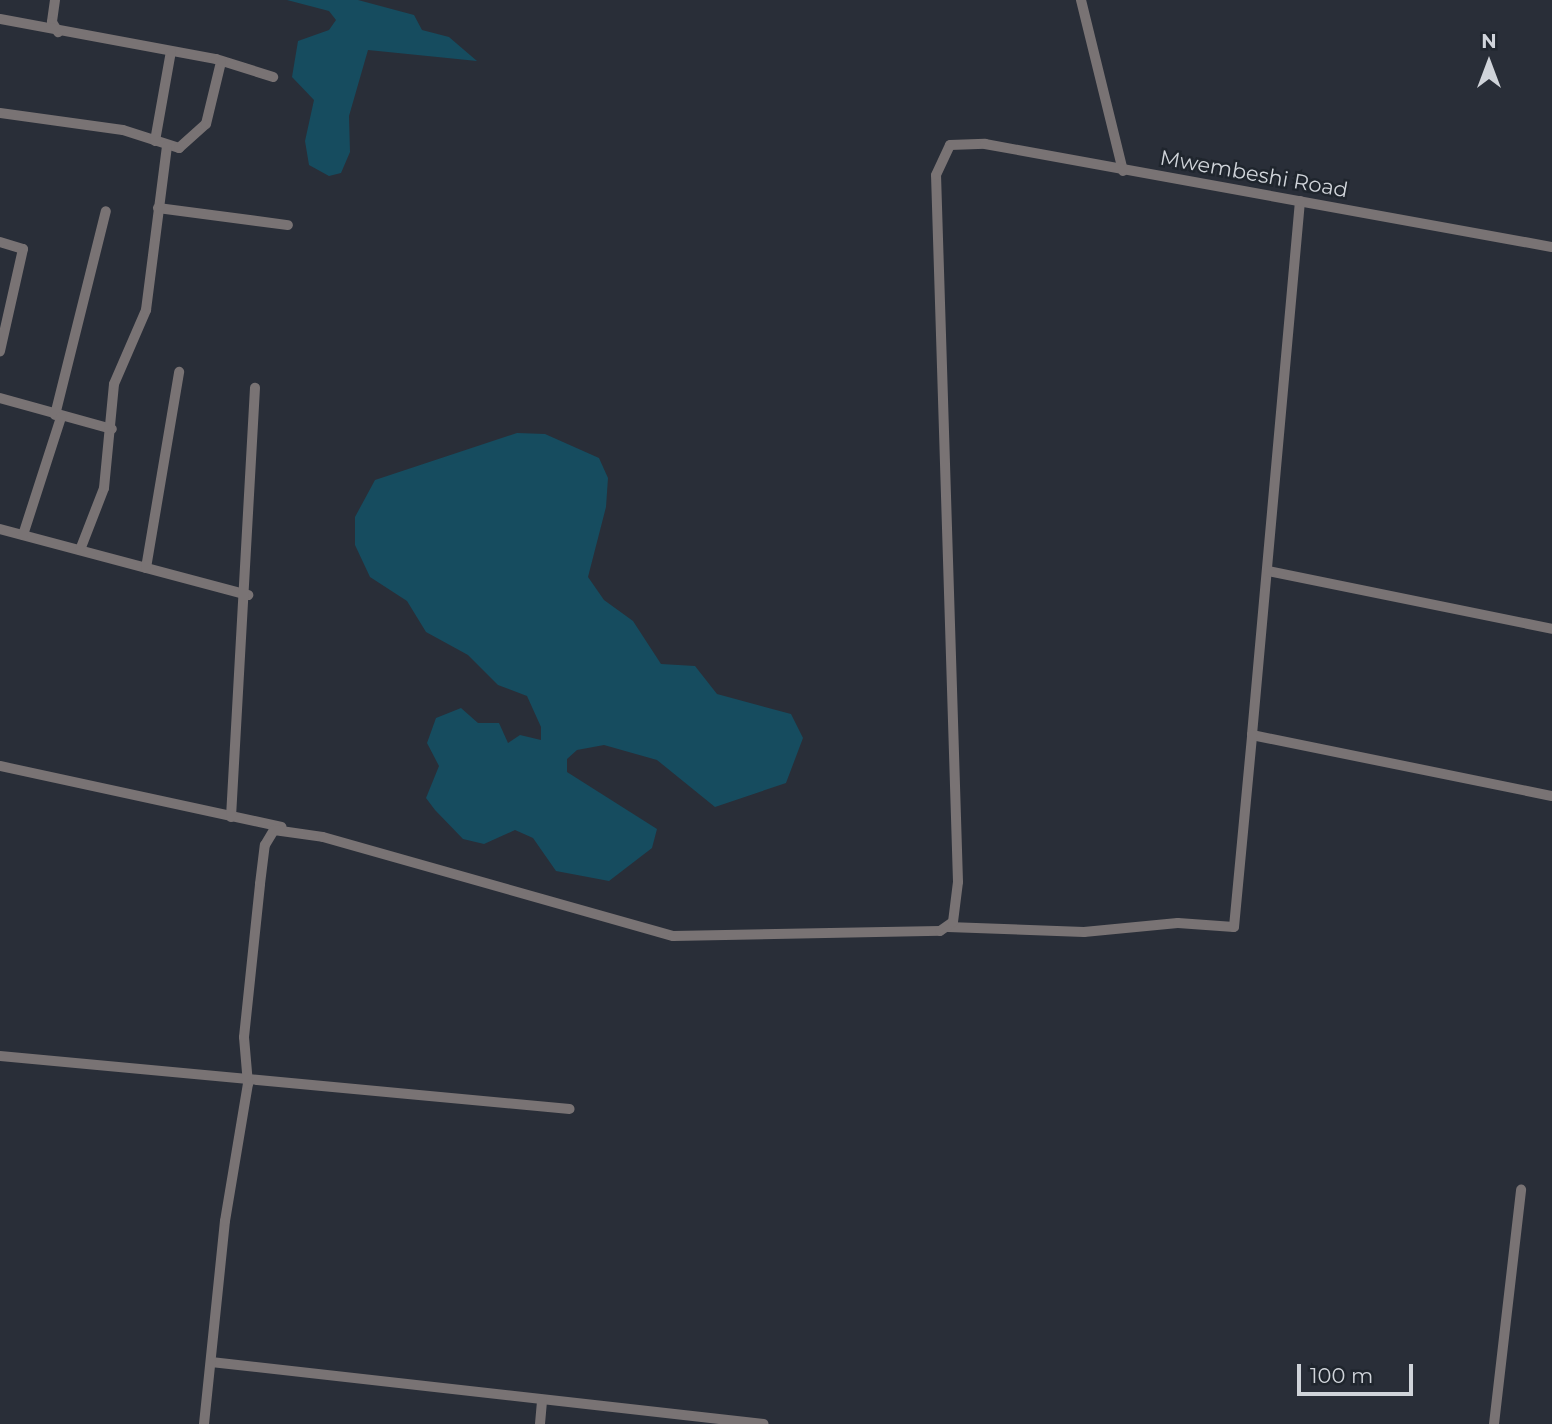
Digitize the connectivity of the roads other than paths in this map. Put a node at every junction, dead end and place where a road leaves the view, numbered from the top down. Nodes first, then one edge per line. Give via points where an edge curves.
1 (55, 0) edge
2 (1081, 0) edge
3 (0, 19) edge
4 (58, 32) junction
5 (171, 51) junction
6 (221, 62) junction
7 (273, 77) dead end
8 (0, 113) edge
9 (155, 141) junction
10 (167, 146) junction
11 (1123, 171) junction
12 (1300, 201) junction
13 (158, 208) junction
14 (106, 211) dead end
15 (288, 225) dead end
16 (0, 242) edge
17 (1552, 247) edge
18 (0, 351) edge
19 (179, 372) dead end
20 (255, 388) dead end
21 (0, 398) edge
22 (58, 416) junction
23 (112, 429) junction
24 (0, 529) edge
25 (23, 535) junction
26 (80, 550) junction
27 (146, 568) junction
28 (1268, 571) junction
29 (248, 595) junction
30 (1552, 629) edge
31 (1252, 735) junction
32 (0, 766) edge
33 (1552, 796) edge
34 (231, 817) junction
35 (281, 827) junction
36 (948, 927) junction
37 (0, 1056) edge
38 (248, 1084) junction
39 (570, 1109) dead end
40 (1521, 1191) dead end
41 (211, 1362) junction
42 (542, 1400) junction
43 (204, 1424) edge
44 (540, 1424) edge
45 (764, 1424) edge
46 (1494, 1424) edge

1 - 4 street via 52,22
2 - 11 street
3 - 4 street
4 - 5 street
5 - 6 street
5 - 9 street
6 - 7 street
6 - 10 street via 206,124 187,146
8 - 9 street
9 - 10 street
10 - 13 street
11 - 12 street, Mwembeshi Road
11 - 36 street, Mwembeshi Road via 962,142 950,145 938,161 958,882 957,915
12 - 17 street, Mwembeshi Road
12 - 28 street
13 - 15 street
13 - 23 street via 146,310 114,384
14 - 22 street
16 - 18 street via 19,247 23,255
19 - 27 street
20 - 29 street
21 - 22 street
22 - 23 street
22 - 25 street
23 - 26 street via 104,488
24 - 25 street
25 - 26 street
26 - 27 street
27 - 29 street
28 - 30 street
28 - 31 street
29 - 34 street
31 - 33 street
31 - 36 street via 1234,927 1178,923 1084,932
32 - 34 street
34 - 35 street
35 - 36 street via 673,936
35 - 38 street via 265,845 244,1037
37 - 38 street
38 - 39 street
38 - 41 street
40 - 46 street
41 - 42 street
41 - 43 street
42 - 44 street
42 - 45 street

